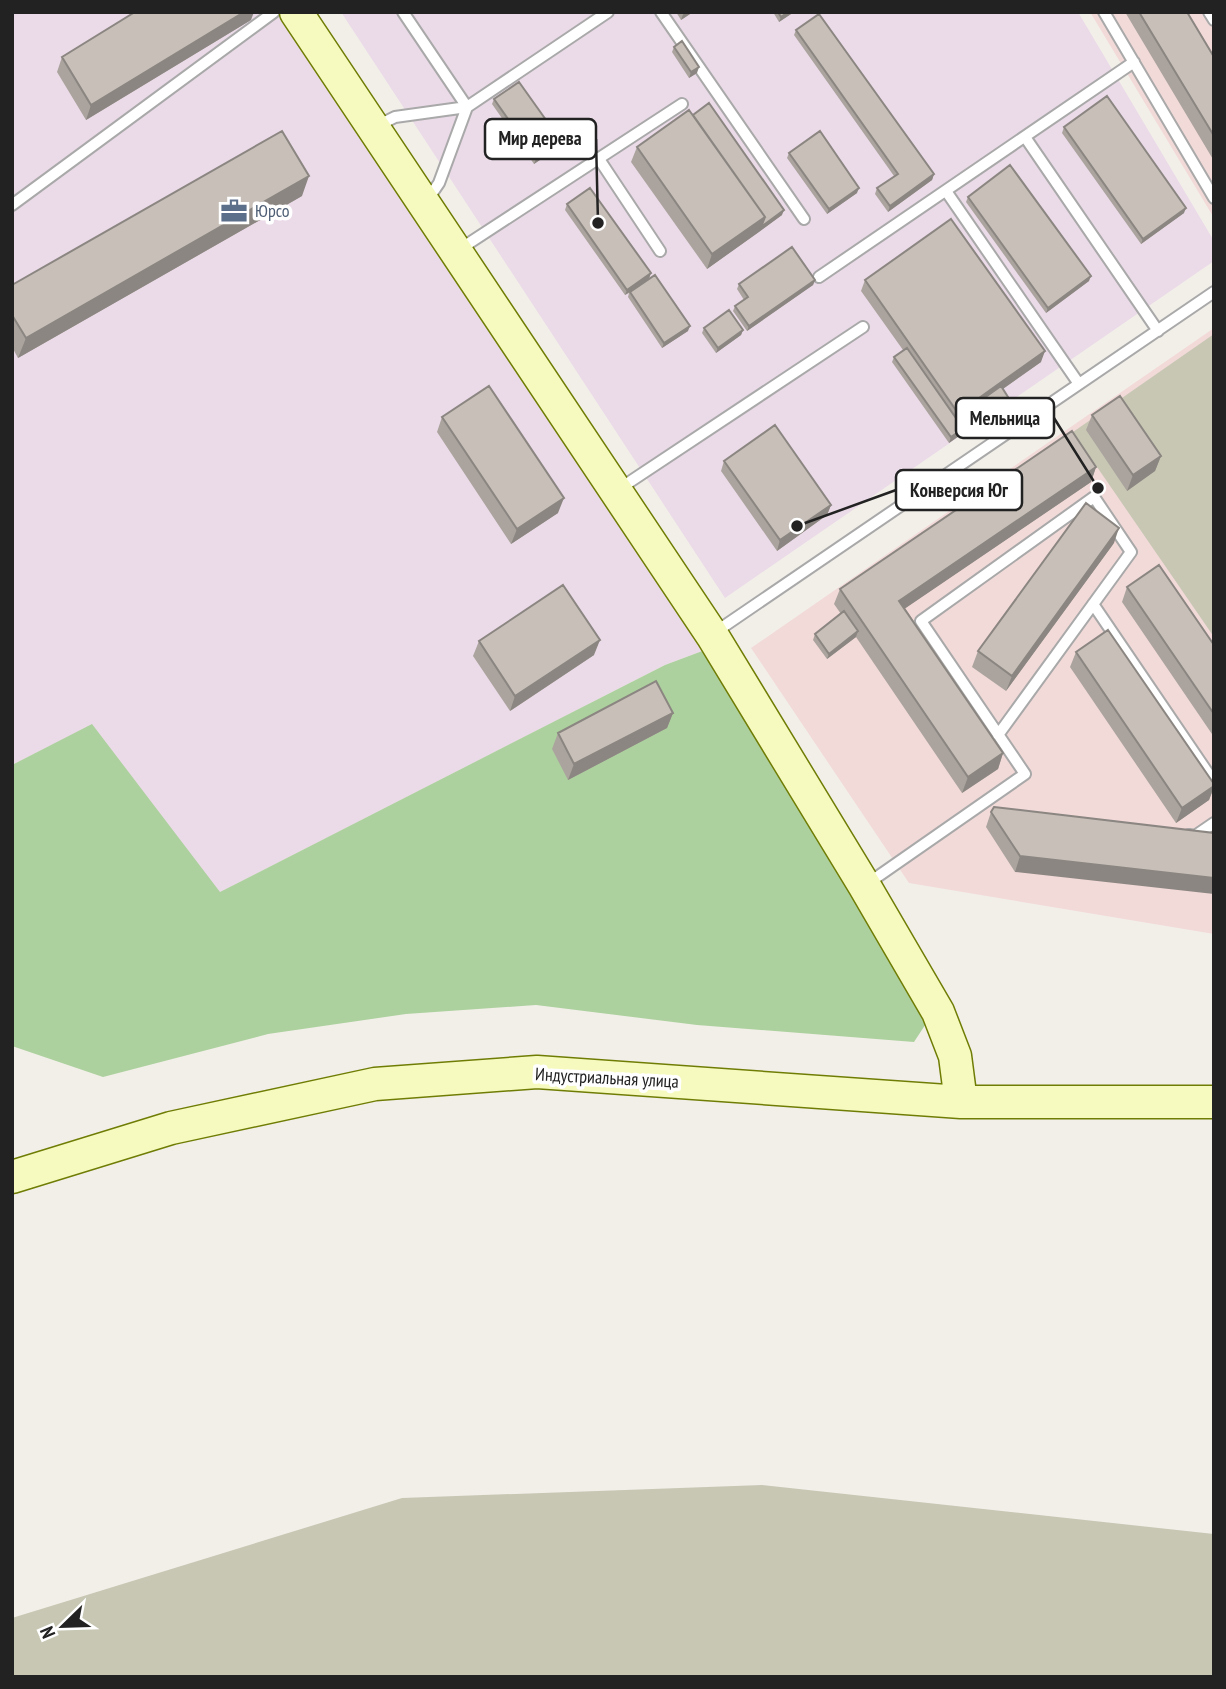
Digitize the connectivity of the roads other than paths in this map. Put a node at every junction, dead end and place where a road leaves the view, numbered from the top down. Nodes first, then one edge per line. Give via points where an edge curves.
1 (274, 12) edge
2 (296, 12) edge
3 (403, 12) edge
4 (608, 12) edge
5 (661, 12) edge
6 (1104, 12) edge
7 (1209, 12) edge
8 (1214, 20) edge
9 (1134, 62) junction
10 (682, 104) dead end
11 (467, 107) junction
12 (373, 127) junction
13 (1025, 137) junction
14 (599, 159) junction
15 (946, 191) junction
16 (1214, 198) edge
17 (12, 205) edge
18 (425, 205) junction
19 (804, 219) dead end
20 (660, 251) dead end
21 (454, 252) junction
22 (819, 277) dead end
23 (1214, 292) edge
24 (863, 327) dead end
25 (1158, 331) junction
26 (1079, 384) junction
27 (617, 490) junction
28 (1093, 604) junction
29 (712, 635) junction
30 (998, 735) junction
31 (1214, 782) edge
32 (979, 806) junction
33 (993, 808) edge
34 (1214, 822) edge
35 (1182, 834) edge
36 (864, 885) junction
37 (961, 1102) junction
38 (1214, 1102) edge
39 (12, 1177) edge

1 - 17 lane
2 - 12 main road
3 - 11 lane
4 - 11 lane
5 - 19 lane
6 - 9 lane
7 - 8 lane
9 - 13 lane
9 - 16 lane
10 - 14 lane
11 - 12 lane via 395,117
11 - 18 lane via 439,183
12 - 18 main road
13 - 15 lane
13 - 25 lane
14 - 20 lane
14 - 21 lane
15 - 22 lane
15 - 26 lane
18 - 21 main road
21 - 27 main road
23 - 25 lane
24 - 27 lane
25 - 26 lane
26 - 29 lane
27 - 29 main road
28 - 30 lane
28 - 30 lane via 1131,552 1094,497 921,621
28 - 31 lane
29 - 36 main road
30 - 32 lane via 1025,774
32 - 33 lane
32 - 36 lane
34 - 35 lane via 1195,836
36 - 37 main road via 938,1012 955,1056
37 - 38 main road, Индустриальная улица
37 - 39 main road, Индустриальная улица via 537,1072 375,1084 171,1128

